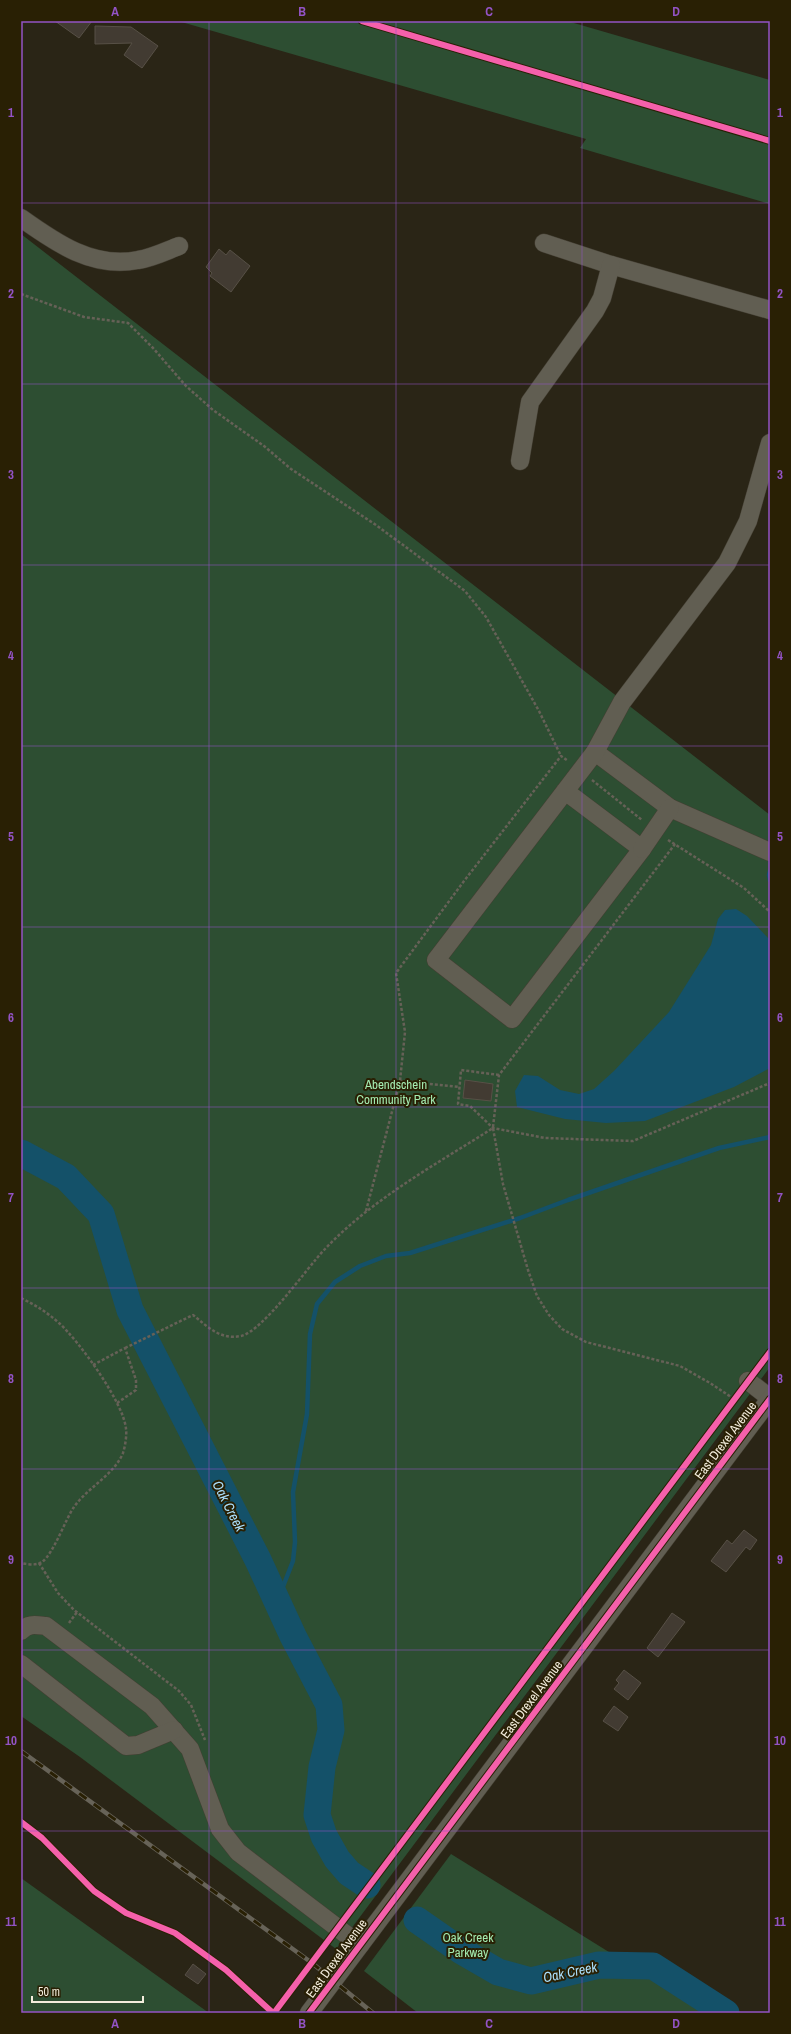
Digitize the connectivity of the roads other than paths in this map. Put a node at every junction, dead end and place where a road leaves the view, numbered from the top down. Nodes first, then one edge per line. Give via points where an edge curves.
1 (21, 218) edge
2 (544, 243) dead end
3 (179, 246) dead end
4 (611, 265) junction
5 (770, 310) edge
6 (770, 443) edge
7 (520, 461) dead end
8 (595, 752) junction
9 (566, 791) junction
10 (670, 808) junction
11 (642, 849) junction
12 (770, 852) edge
13 (748, 1381) dead end
14 (770, 1398) edge
15 (21, 1631) edge
16 (21, 1664) edge
17 (174, 1730) junction
18 (360, 1945) junction
19 (309, 2013) edge

1 - 3 street via 73,252 106,262 138,260
2 - 4 street
4 - 5 street
4 - 7 street via 602,298 595,311 530,402
6 - 8 street via 748,521 727,563 622,702
8 - 9 street
8 - 10 street
9 - 11 street
9 - 11 street via 436,960 512,1019
10 - 11 street
10 - 12 street
13 - 14 street
14 - 18 street, East Drexel Avenue
15 - 17 street via 35,1624 46,1626 152,1706
16 - 17 street via 126,1746 138,1745
17 - 18 street via 190,1749 220,1829 238,1852
18 - 19 street, East Drexel Avenue

